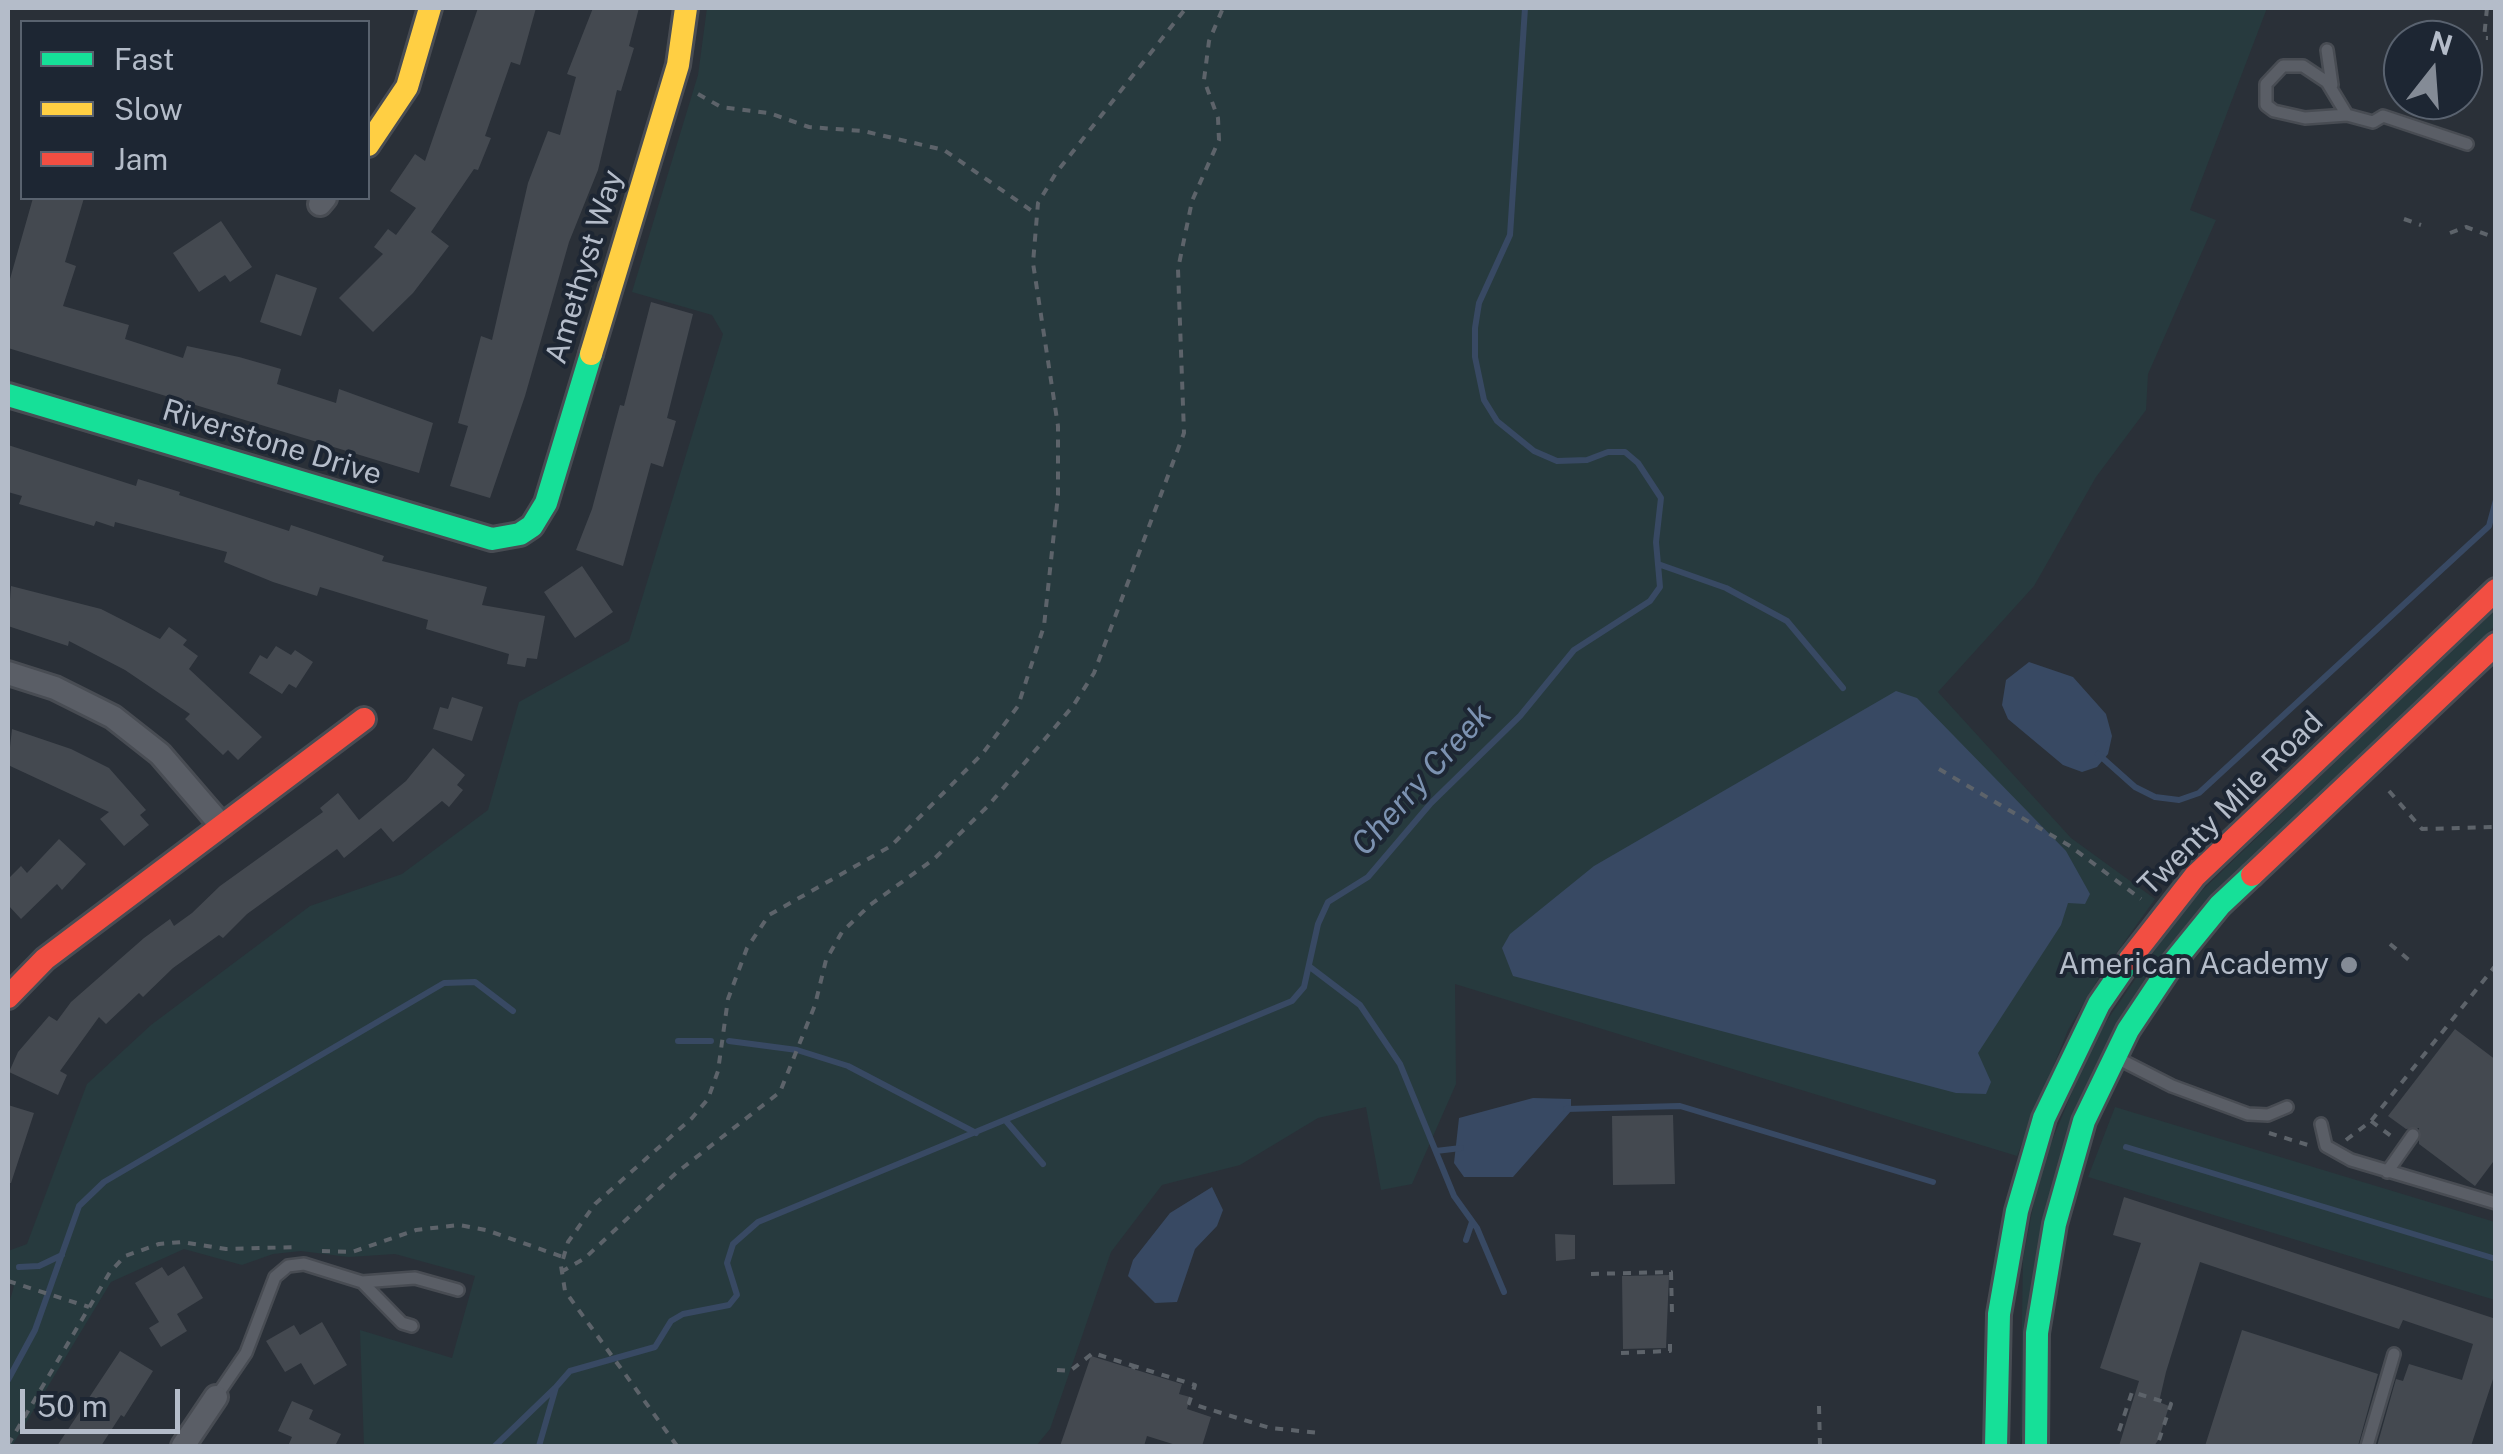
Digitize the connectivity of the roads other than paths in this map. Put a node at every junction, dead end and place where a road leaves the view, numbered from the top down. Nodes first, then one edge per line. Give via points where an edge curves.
1 (430, 8) edge
2 (686, 8) edge
3 (2327, 50) dead end
4 (2333, 89) junction
5 (2347, 115) junction
6 (370, 142) edge
7 (2467, 144) dead end
8 (8, 395) edge
9 (520, 534) joint
10 (2496, 590) edge
11 (2496, 644) edge
12 (8, 672) edge
13 (364, 720) dead end
14 (222, 826) junction
15 (8, 997) edge
16 (2114, 1056) junction
17 (2287, 1107) dead end
18 (2321, 1124) dead end
19 (2409, 1140) road end
20 (2387, 1172) junction
21 (2496, 1203) edge
22 (362, 1282) junction
23 (458, 1290) dead end
24 (412, 1326) dead end
25 (2394, 1354) dead end
26 (216, 1397) joint
27 (183, 1446) edge
28 (1996, 1446) edge
29 (2036, 1446) edge
30 (2366, 1446) edge

1 - 6 main road via 407,87
2 - 9 main road, Amethyst Way via 678,65 546,503
3 - 4 lane
4 - 5 lane
4 - 5 lane via 2316,72 2291,64 2271,75 2266,105 2304,118
5 - 7 lane via 2374,122 2383,116
8 - 9 main road, Riverstone Drive via 475,536
10 - 28 main road, Twenty Mile Road via 2210,861 2162,914 2088,1024 2033,1150 2001,1295
11 - 16 main road via 2220,905 2172,964
12 - 14 street via 113,717 160,754
13 - 14 main road
14 - 15 main road via 45,959
16 - 17 lane via 2248,1114 2268,1116
16 - 29 main road via 2076,1146 2052,1237 2036,1333
18 - 20 lane via 2326,1146
19 - 20 lane
20 - 21 lane
22 - 23 lane via 414,1278
22 - 24 lane
22 - 26 lane via 304,1264 280,1270 246,1354
25 - 30 lane
26 - 27 street

